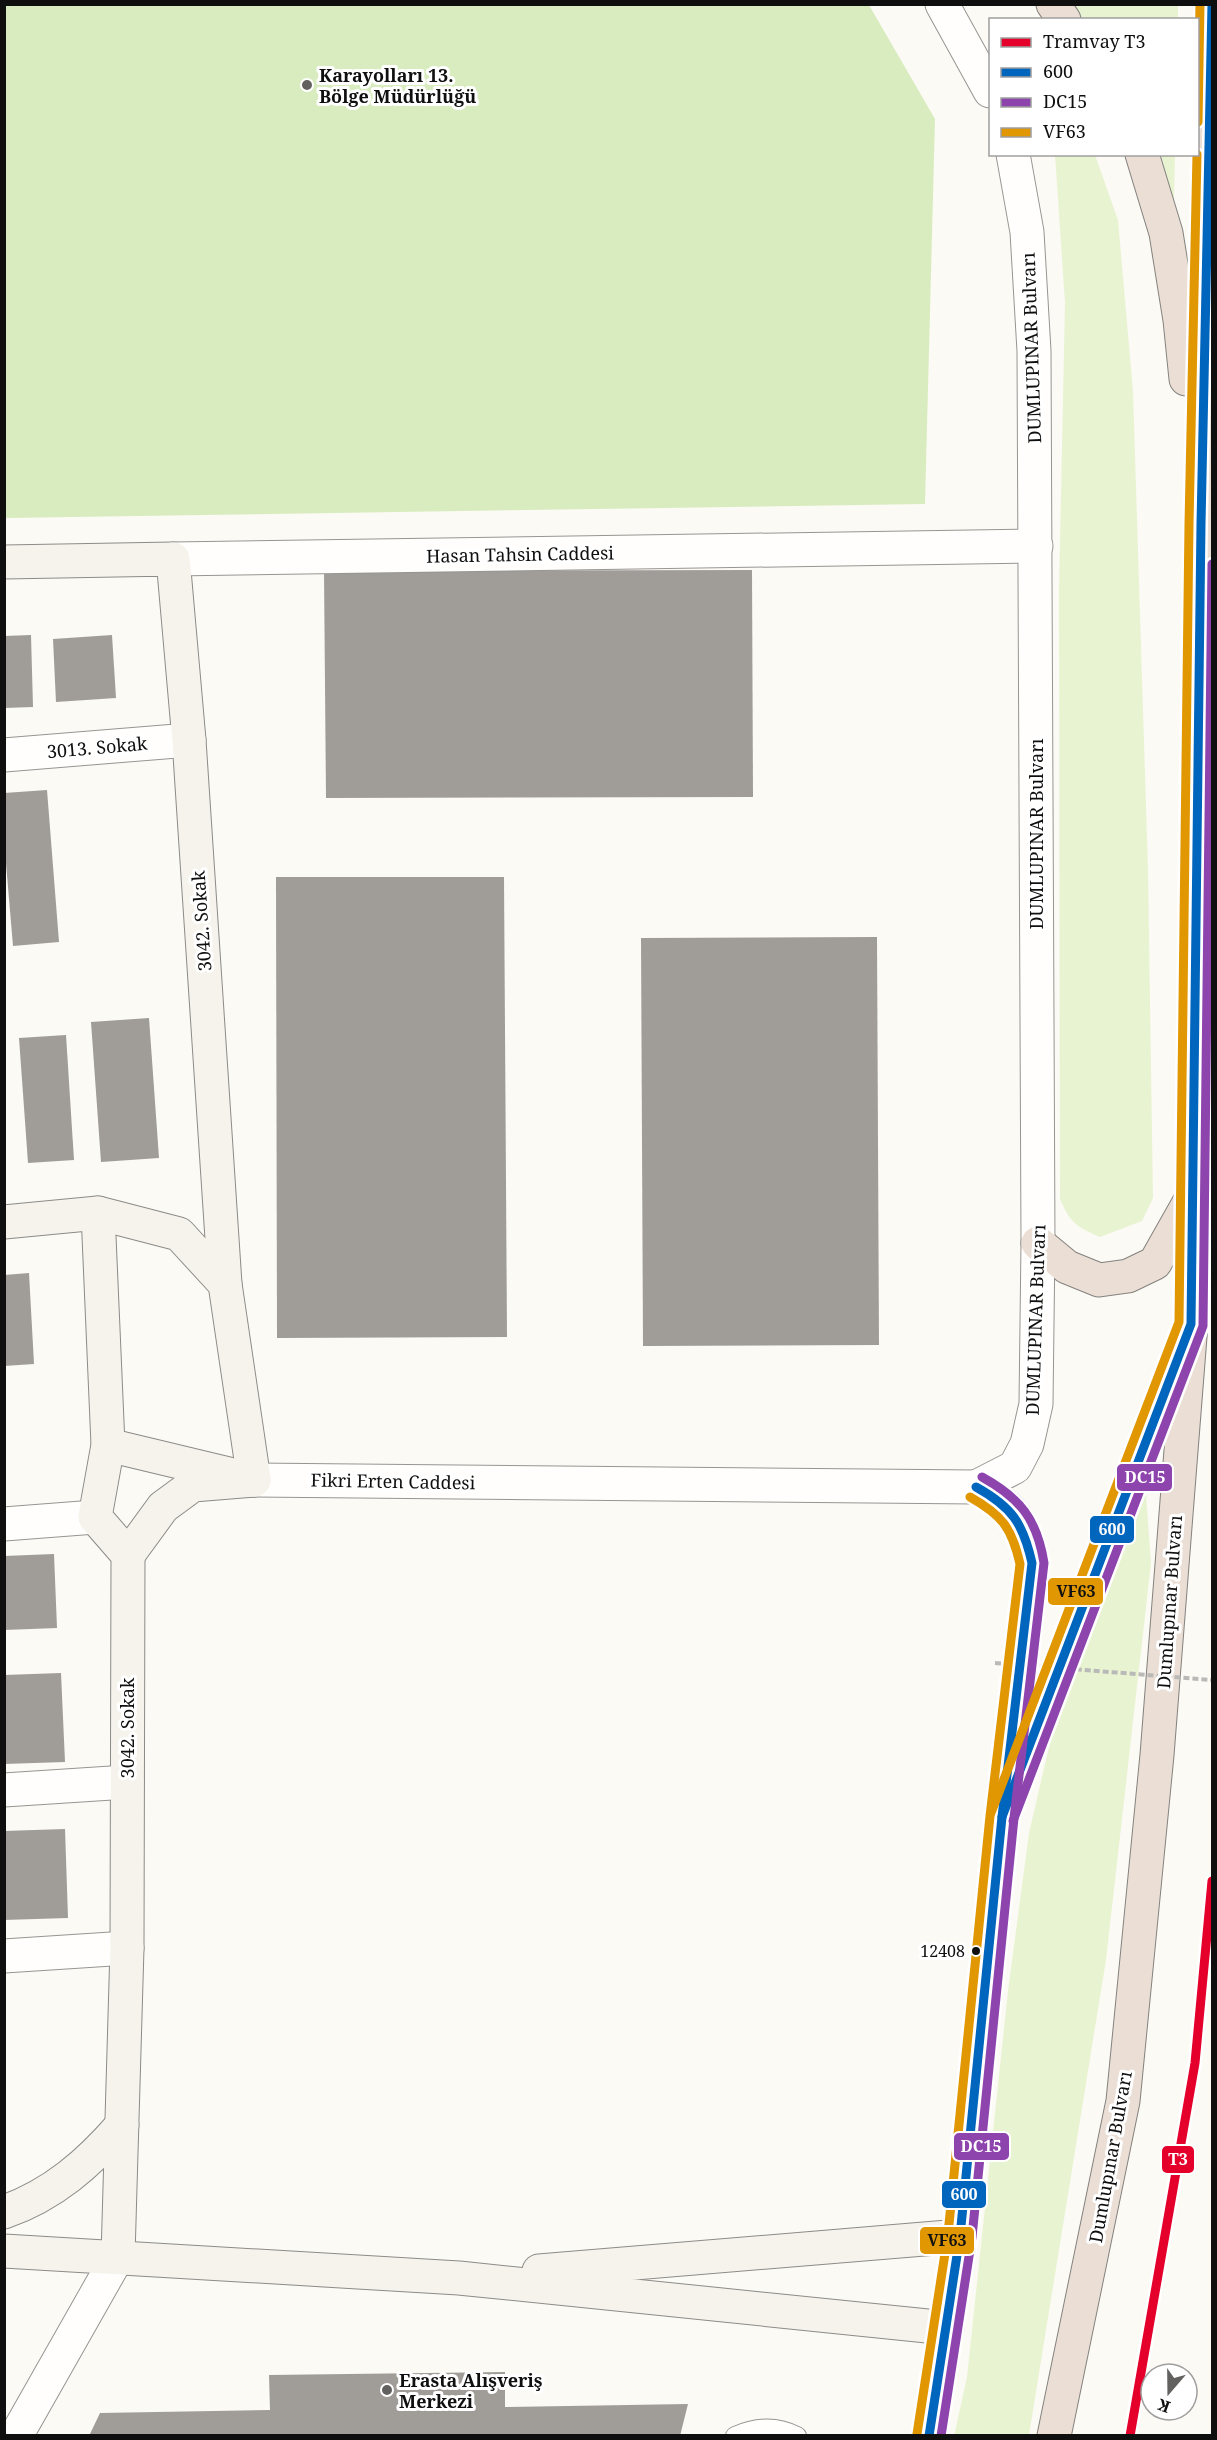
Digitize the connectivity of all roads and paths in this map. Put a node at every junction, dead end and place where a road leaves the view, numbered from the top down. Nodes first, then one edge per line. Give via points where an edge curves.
1 (942, 4) edge
2 (1053, 4) edge
3 (1212, 4) edge
4 (1063, 18) edge
5 (989, 89) edge
6 (1013, 156) edge
7 (1143, 156) edge
8 (1201, 524) junction
9 (1036, 546) junction
10 (173, 560) junction
11 (4, 562) edge
12 (189, 740) junction
13 (4, 755) edge
14 (1193, 1197) junction
15 (98, 1213) junction
16 (4, 1222) edge
17 (1038, 1243) junction
18 (225, 1284) junction
19 (1191, 1324) junction
20 (108, 1445) junction
21 (254, 1480) junction
22 (976, 1487) junction
23 (96, 1517) junction
24 (4, 1524) edge
25 (128, 1555) junction
26 (995, 1663) dead end
27 (1212, 1680) edge
28 (127, 1782) junction
29 (4, 1790) edge
30 (1002, 1817) junction
31 (127, 1948) junction
32 (4, 1956) edge
33 (122, 2125) junction
34 (4, 2212) edge
35 (960, 2236) junction
36 (4, 2251) edge
37 (118, 2256) junction
38 (459, 2278) junction
39 (947, 2328) junction
40 (16, 2436) edge
41 (735, 2436) edge
42 (796, 2436) edge
43 (929, 2436) edge
44 (1054, 2436) edge

1 - 5 street
2 - 4 highway
3 - 8 highway, Dumlupınar Bulvarı
6 - 9 street, DUMLUPINAR Bulvarı via 1031,280
7 - 8 highway via 1166,233 1180,320
8 - 14 highway, Dumlupınar Bulvarı
9 - 10 street, Hasan Tahsin Caddesi
9 - 17 street, DUMLUPINAR Bulvarı
10 - 11 street, Hasan Tahsin Caddesi
10 - 12 street, 3042. Sokak
12 - 13 street, 3013. Sokak
12 - 18 street, 3042. Sokak
14 - 17 highway via 1155,1263 1128,1276 1099,1280 1067,1268
14 - 19 highway, Dumlupınar Bulvarı
15 - 16 street
15 - 18 street via 178,1234
15 - 20 street
17 - 22 street, DUMLUPINAR Bulvarı via 1036,1404 1027,1444 1015,1467
18 - 21 street
19 - 30 highway
19 - 44 highway, Dumlupınar Bulvarı via 1158,1743 1123,2101
20 - 21 street
20 - 23 street
21 - 22 street, Fikri Erten Caddesi
21 - 25 street via 193,1485 163,1507
22 - 30 street via 998,1499 1014,1515 1026,1536 1032,1563
23 - 24 street
23 - 25 street
25 - 28 street, 3042. Sokak
26 - 27 path, bridge
28 - 29 street
28 - 31 street, 3042. Sokak
30 - 35 street
31 - 32 street
31 - 33 street, 3042. Sokak
33 - 34 street via 94,2157 57,2187
33 - 37 street, 3042. Sokak
35 - 38 street
35 - 39 street
36 - 37 street
37 - 38 street
37 - 40 street
38 - 39 street
39 - 43 street
41 - 42 lane via 752,2428 776,2428

